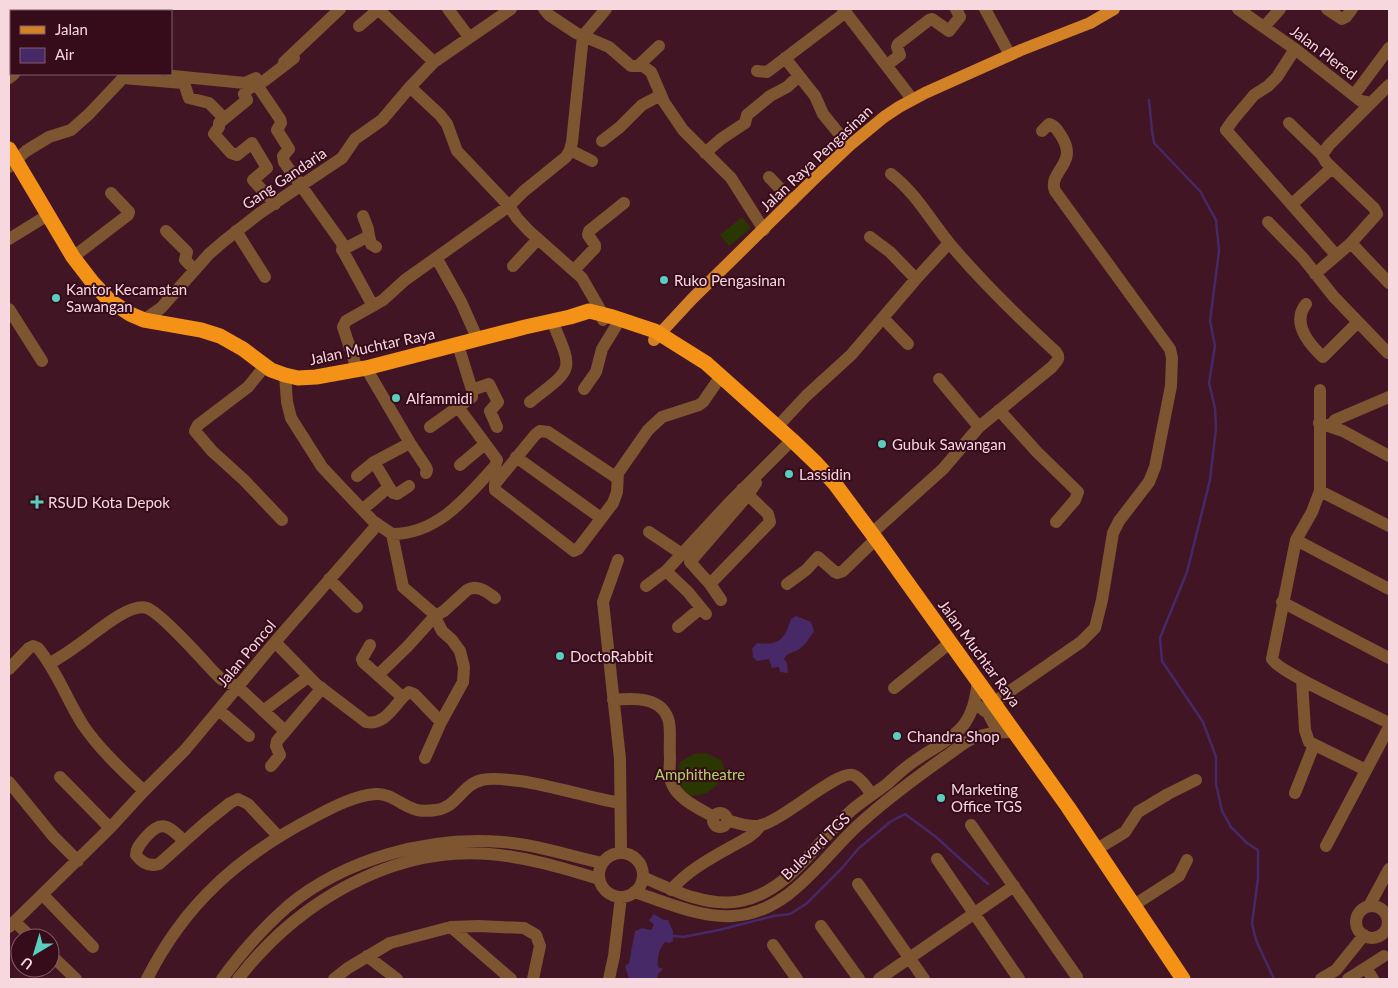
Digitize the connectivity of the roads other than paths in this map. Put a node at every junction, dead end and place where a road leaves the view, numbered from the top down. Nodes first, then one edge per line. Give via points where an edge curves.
1 (340, 9) edge
2 (378, 9) edge
3 (448, 9) edge
4 (511, 9) edge
5 (544, 9) edge
6 (606, 9) edge
7 (956, 9) edge
8 (985, 9) edge
9 (1114, 9) edge
10 (1238, 9) edge
11 (1280, 9) edge
12 (1327, 9) edge
13 (1352, 9) edge
14 (844, 10) edge
15 (359, 26) dead end
16 (1264, 27) junction
17 (583, 36) junction
18 (469, 37) junction
19 (659, 46) dead end
20 (1389, 48) edge
21 (1295, 50) junction
22 (1010, 55) junction
23 (785, 58) junction
24 (434, 62) junction
25 (887, 65) junction
26 (638, 66) junction
27 (757, 72) dead end
28 (156, 75) edge
29 (128, 76) edge
30 (799, 76) junction
31 (1389, 85) edge
32 (250, 86) junction
33 (410, 87) junction
34 (661, 95) junction
35 (1354, 95) junction
36 (912, 100) junction
37 (1371, 103) junction
38 (224, 118) junction
39 (1289, 123) dead end
40 (1042, 131) dead end
41 (602, 141) dead end
42 (849, 146) junction
43 (570, 150) junction
44 (705, 153) junction
45 (1322, 155) junction
46 (11, 159) edge
47 (592, 161) dead end
48 (1332, 168) junction
49 (891, 174) dead end
50 (769, 177) dead end
51 (302, 186) junction
52 (111, 193) dead end
53 (792, 201) junction
54 (624, 203) dead end
55 (274, 204) junction
56 (1292, 204) junction
57 (509, 206) junction
58 (48, 215) junction
59 (363, 216) dead end
60 (1268, 222) dead end
61 (764, 230) junction
62 (166, 231) dead end
63 (236, 231) junction
64 (369, 236) junction
65 (870, 237) dead end
66 (9, 239) edge
67 (538, 239) junction
68 (1351, 242) junction
69 (949, 243) junction
70 (376, 247) dead end
71 (342, 250) junction
72 (1336, 255) junction
73 (73, 257) junction
74 (437, 259) junction
75 (513, 266) dead end
76 (195, 270) junction
77 (574, 270) junction
78 (1315, 274) junction
79 (265, 277) dead end
80 (916, 278) junction
81 (1389, 283) edge
82 (1306, 304) dead end
83 (372, 306) junction
84 (9, 309) edge
85 (883, 318) junction
86 (144, 320) junction
87 (607, 320) junction
88 (552, 321) junction
89 (1358, 322) junction
90 (657, 337) junction
91 (478, 340) junction
92 (908, 344) dead end
93 (458, 346) junction
94 (1388, 353) dead end
95 (42, 361) dead end
96 (261, 363) junction
97 (362, 368) junction
98 (719, 374) junction
99 (285, 375) junction
100 (939, 379) dead end
101 (584, 388) dead end
102 (472, 390) junction
103 (1389, 397) edge
104 (530, 402) dead end
105 (458, 407) junction
106 (999, 410) junction
107 (1328, 423) junction
108 (778, 426) junction
109 (430, 427) dead end
110 (497, 427) dead end
111 (979, 427) junction
112 (792, 440) junction
113 (410, 442) junction
114 (485, 444) junction
115 (1389, 456) edge
116 (516, 457) junction
117 (374, 462) junction
118 (460, 465) dead end
119 (426, 473) dead end
120 (357, 476) dead end
121 (617, 478) junction
122 (409, 486) dead end
123 (389, 487) junction
124 (1320, 491) junction
125 (745, 492) junction
126 (363, 509) junction
127 (601, 518) junction
128 (282, 520) dead end
129 (1056, 522) dead end
130 (377, 525) junction
131 (1389, 526) edge
132 (649, 532) dead end
133 (392, 534) junction
134 (874, 536) junction
135 (1296, 540) junction
136 (682, 554) junction
137 (618, 560) dead end
138 (666, 571) junction
139 (329, 579) junction
140 (710, 584) junction
141 (787, 584) dead end
142 (646, 586) dead end
143 (1389, 590) edge
144 (495, 598) dead end
145 (721, 600) dead end
146 (1282, 602) junction
147 (357, 607) dead end
148 (435, 616) junction
149 (678, 628) dead end
150 (276, 642) junction
151 (951, 642) junction
152 (370, 645) dead end
153 (1389, 658) edge
154 (49, 664) junction
155 (9, 670) edge
156 (378, 675) junction
157 (308, 677) junction
158 (1302, 680) junction
159 (978, 681) junction
160 (238, 687) junction
161 (322, 688) junction
162 (894, 688) dead end
163 (403, 696) junction
164 (613, 700) junction
165 (974, 703) junction
166 (993, 703) junction
167 (219, 710) junction
168 (263, 711) junction
169 (442, 722) junction
170 (1389, 723) edge
171 (963, 726) junction
172 (1389, 727) edge
173 (285, 731) junction
174 (998, 732) junction
175 (1014, 732) junction
176 (250, 736) dead end
177 (973, 738) junction
178 (1314, 745) junction
179 (930, 751) junction
180 (425, 758) dead end
181 (936, 763) junction
182 (271, 766) dead end
183 (1366, 770) junction
184 (901, 771) junction
185 (60, 777) dead end
186 (1196, 780) dead end
187 (9, 782) edge
188 (911, 782) junction
189 (144, 791) junction
190 (1295, 793) dead end
191 (872, 795) junction
192 (620, 803) junction
193 (721, 821) junction
194 (761, 825) junction
195 (971, 825) dead end
196 (110, 828) junction
197 (278, 836) junction
198 (184, 841) dead end
199 (1326, 846) dead end
200 (729, 848) junction
201 (1097, 849) junction
202 (621, 852) junction
203 (936, 859) dead end
204 (1187, 860) dead end
205 (78, 861) junction
206 (602, 863) junction
207 (1389, 869) edge
208 (643, 877) junction
209 (599, 880) junction
210 (858, 884) dead end
211 (1014, 886) junction
212 (672, 890) junction
213 (634, 892) junction
214 (43, 895) junction
215 (621, 897) junction
216 (1134, 906) junction
217 (1369, 906) junction
218 (1387, 906) edge
219 (973, 914) junction
220 (12, 925) edge
221 (822, 926) dead end
222 (451, 928) junction
223 (1378, 937) edge
224 (773, 945) dead end
225 (93, 947) dead end
226 (367, 956) junction
227 (238, 957) junction
228 (910, 958) junction
229 (1387, 960) edge
230 (60, 964) edge
231 (249, 965) junction
232 (1369, 974) edge
233 (1077, 977) dead end
234 (76, 979) edge
235 (147, 979) edge
236 (222, 979) edge
237 (238, 979) edge
238 (334, 979) edge
239 (397, 979) edge
240 (511, 979) edge
241 (533, 979) edge
242 (609, 979) edge
243 (796, 979) edge
244 (859, 979) edge
245 (879, 979) edge
246 (924, 979) edge
247 (1019, 979) edge
248 (1183, 979) edge
249 (1321, 979) edge
250 (1348, 979) edge

1 - 32 street via 287,62
2 - 15 street
2 - 24 street
3 - 18 street
4 - 18 street, Gang Gandaria
5 - 17 street via 554,19
6 - 17 street
7 - 25 street via 960,17 948,32 929,20 898,44 900,55
8 - 22 street
9 - 22 main road, Jalan Raya Pengasinan
10 - 16 street, Jalan Plered
11 - 16 street
12 - 13 street via 1342,19
14 - 23 street
14 - 25 street
16 - 21 street, Jalan Plered
17 - 26 street via 609,47 631,66
17 - 43 street
18 - 24 street, Gang Gandaria
19 - 26 street
20 - 35 street
21 - 35 street, Jalan Plered
21 - 56 street via 1277,77 1254,95 1226,130
22 - 36 main road, Jalan Raya Pengasinan
23 - 27 street via 767,72
23 - 30 street
24 - 33 street, Gang Gandaria
25 - 36 street
26 - 34 street via 651,72
28 - 32 street
29 - 38 street via 183,83 189,98 210,103
29 - 46 street via 71,130 50,137
30 - 42 street
30 - 44 street via 770,96 747,115 744,124
31 - 37 street
32 - 38 street via 244,94 247,100
32 - 51 street via 280,119 277,130 289,149 283,158
33 - 51 street, Gang Gandaria via 382,120 355,139 342,158
33 - 57 street via 440,115 457,151
34 - 41 street via 642,104
34 - 44 street via 683,130
35 - 37 street, Jalan Plered
36 - 42 main road, Jalan Raya Pengasinan via 884,117
37 - 45 street
38 - 55 street via 214,134 237,155 252,143 266,168 254,180
39 - 45 street
40 - 166 street via 1049,124 1054,126 1068,152 1054,183 1055,191 1170,349 1173,366 1154,473 1113,533 1094,628 1081,642
42 - 53 main road, Jalan Raya Pengasinan
43 - 47 street
43 - 57 street via 563,160
44 - 61 street via 731,178
45 - 48 street
46 - 58 highway, Jalan Muchtar Raya
48 - 56 street
48 - 68 street via 1377,212
49 - 69 street via 913,194
50 - 53 street
51 - 55 street, Gang Gandaria
51 - 71 street via 342,244
52 - 73 street via 129,212 128,215
53 - 61 main road, Jalan Raya Pengasinan
54 - 77 street via 589,230 588,235 595,248
55 - 63 street, Gang Gandaria
56 - 72 street
57 - 67 street
57 - 74 street
58 - 66 street
58 - 73 highway, Jalan Muchtar Raya
59 - 64 street
60 - 78 street
61 - 90 main road, Jalan Raya Pengasinan
62 - 76 street via 187,252 185,260
63 - 76 street, Gang Gandaria
63 - 79 street
64 - 70 street via 371,244
64 - 71 street
65 - 80 street
67 - 75 street
67 - 77 street
68 - 72 street
68 - 81 street
69 - 80 street
69 - 106 street via 1058,355 1052,366
71 - 83 street
72 - 78 street
73 - 86 highway, Jalan Muchtar Raya via 109,300
74 - 83 street
74 - 91 street via 462,302
76 - 86 street, Gang Gandaria via 160,308
77 - 87 street via 587,285
78 - 89 street
80 - 85 street
82 - 89 street via 1300,315 1302,330 1311,346 1323,357
83 - 97 street via 344,325
84 - 95 street
85 - 92 street
85 - 108 street via 851,355
86 - 96 highway, Jalan Muchtar Raya via 209,332 230,341
87 - 88 highway, Jalan Muchtar Raya via 588,311
87 - 90 highway, Jalan Muchtar Raya
87 - 101 street via 596,372
88 - 91 highway, Jalan Muchtar Raya
88 - 104 street via 566,355 567,366 560,378
89 - 94 street
90 - 98 highway, Jalan Muchtar Raya via 701,360
91 - 93 highway, Jalan Muchtar Raya
93 - 97 highway, Jalan Muchtar Raya
93 - 102 street
96 - 99 highway, Jalan Muchtar Raya
96 - 128 street via 248,387 194,431
97 - 99 highway, Jalan Muchtar Raya via 316,377
97 - 113 street
98 - 108 highway, Jalan Muchtar Raya
98 - 121 street via 703,402 662,417 648,430
99 - 126 street via 293,424 328,474
100 - 111 street
102 - 105 street via 472,396
102 - 110 street via 491,385 498,402 490,412
103 - 107 street
105 - 109 street
105 - 114 street
106 - 111 street
106 - 129 street via 1078,492
107 - 115 street
107 - 124 street
108 - 112 highway, Jalan Muchtar Raya
111 - 134 street
112 - 125 street
112 - 134 highway, Jalan Muchtar Raya via 826,473
113 - 117 street
113 - 119 street via 428,470
114 - 118 street
114 - 133 street via 496,462 455,509 418,530
116 - 121 street via 540,432 548,432
116 - 127 street
116 - 127 street via 495,484 495,490 574,552
117 - 120 street
117 - 123 street
121 - 127 street via 618,492
122 - 123 street via 397,494
123 - 126 street
124 - 131 street
124 - 135 street
125 - 136 street
125 - 140 street via 690,562
125 - 140 street via 768,514 770,522
126 - 130 street
130 - 133 street
130 - 139 street, Jalan Poncol
132 - 136 street
133 - 148 street via 403,587
134 - 141 street via 843,571 834,572 818,557
134 - 151 highway, Jalan Muchtar Raya
135 - 143 street
135 - 146 street
136 - 138 street
137 - 164 street via 603,602
138 - 142 street
138 - 149 street via 704,611
139 - 147 street
139 - 150 street, Jalan Poncol
140 - 145 street
144 - 148 street via 482,589 472,588
146 - 153 street
146 - 158 street via 1272,659 1277,666
148 - 156 street
148 - 169 street via 442,631 460,651 464,667 463,682
150 - 157 street
150 - 160 street, Jalan Poncol
151 - 159 highway, Jalan Muchtar Raya
151 - 162 street
152 - 156 street via 362,660
154 - 155 street via 33,646
154 - 160 street via 112,620 133,609 146,607 156,613 221,679
154 - 189 street via 90,734
156 - 163 street
157 - 161 street
157 - 168 street
158 - 170 street
158 - 178 street via 1305,730 1309,742
159 - 165 street, Bulevard TGS
159 - 166 highway, Jalan Muchtar Raya
160 - 167 street, Jalan Poncol
160 - 168 street
161 - 163 street via 371,723 380,721
161 - 173 street
163 - 169 street via 412,692
164 - 192 street via 620,759
164 - 193 street via 648,700 661,707 669,724 672,784 687,800
165 - 171 street, Bulevard TGS
165 - 174 street via 988,713
166 - 175 highway, Jalan Muchtar Raya
167 - 176 street
167 - 189 street, Jalan Poncol
168 - 173 street
169 - 180 street
171 - 177 street
171 - 179 street, Bulevard TGS
172 - 183 street
173 - 182 street via 276,744 280,754
174 - 175 street, Bulevard TGS
174 - 177 street, Bulevard TGS
175 - 201 highway, Jalan Muchtar Raya
177 - 181 street, Bulevard TGS
178 - 183 street
178 - 190 street
179 - 181 street
179 - 184 street, Bulevard TGS
181 - 188 street, Bulevard TGS
183 - 199 street
184 - 188 street
184 - 191 street, Bulevard TGS
185 - 196 street
186 - 201 street via 1138,812 1125,832
187 - 205 street
188 - 213 street, Bulevard TGS via 854,829 797,888 758,911 732,916 700,912
189 - 196 street, Jalan Poncol
191 - 194 street via 857,777 846,775
191 - 212 street, Bulevard TGS via 852,809 788,876 763,893 728,902 706,900
192 - 197 street via 536,784 484,779 472,784 452,805 443,809 415,810 392,797 376,794 340,804
192 - 202 street
193 - 194 street
193 - 200 street
194 - 200 street via 749,837
195 - 211 street
196 - 205 street, Jalan Poncol
197 - 198 street via 248,804 238,799
197 - 235 street via 238,864 206,895 172,936
200 - 212 street via 692,872
201 - 216 highway, Jalan Muchtar Raya
202 - 206 street via 607,857
202 - 208 street via 640,863
203 - 219 street
204 - 216 street via 1177,878
205 - 214 street, Jalan Poncol
206 - 209 street
206 - 227 street via 503,842 447,842 405,850 355,867 300,897
207 - 217 street
208 - 212 street, Bulevard TGS
208 - 213 street
209 - 215 street via 607,892
209 - 231 street via 545,863 488,854 446,855 413,861 372,874 322,901 275,936
210 - 228 street
211 - 219 street
211 - 233 street
213 - 215 street
214 - 220 street, Jalan Poncol
214 - 225 street
215 - 242 street
216 - 248 highway, Jalan Muchtar Raya
217 - 218 street
217 - 223 street via 1363,908 1356,919 1359,931
218 - 223 street via 1388,922
219 - 228 street
219 - 247 street
221 - 244 street
222 - 226 street via 390,943
222 - 240 street
222 - 241 street via 506,926 532,931 540,946
223 - 229 street
223 - 249 street
224 - 243 street
226 - 238 street
226 - 239 street
227 - 231 street
227 - 236 street
228 - 245 street
228 - 246 street
229 - 232 street
230 - 234 street
231 - 237 street
232 - 250 street

